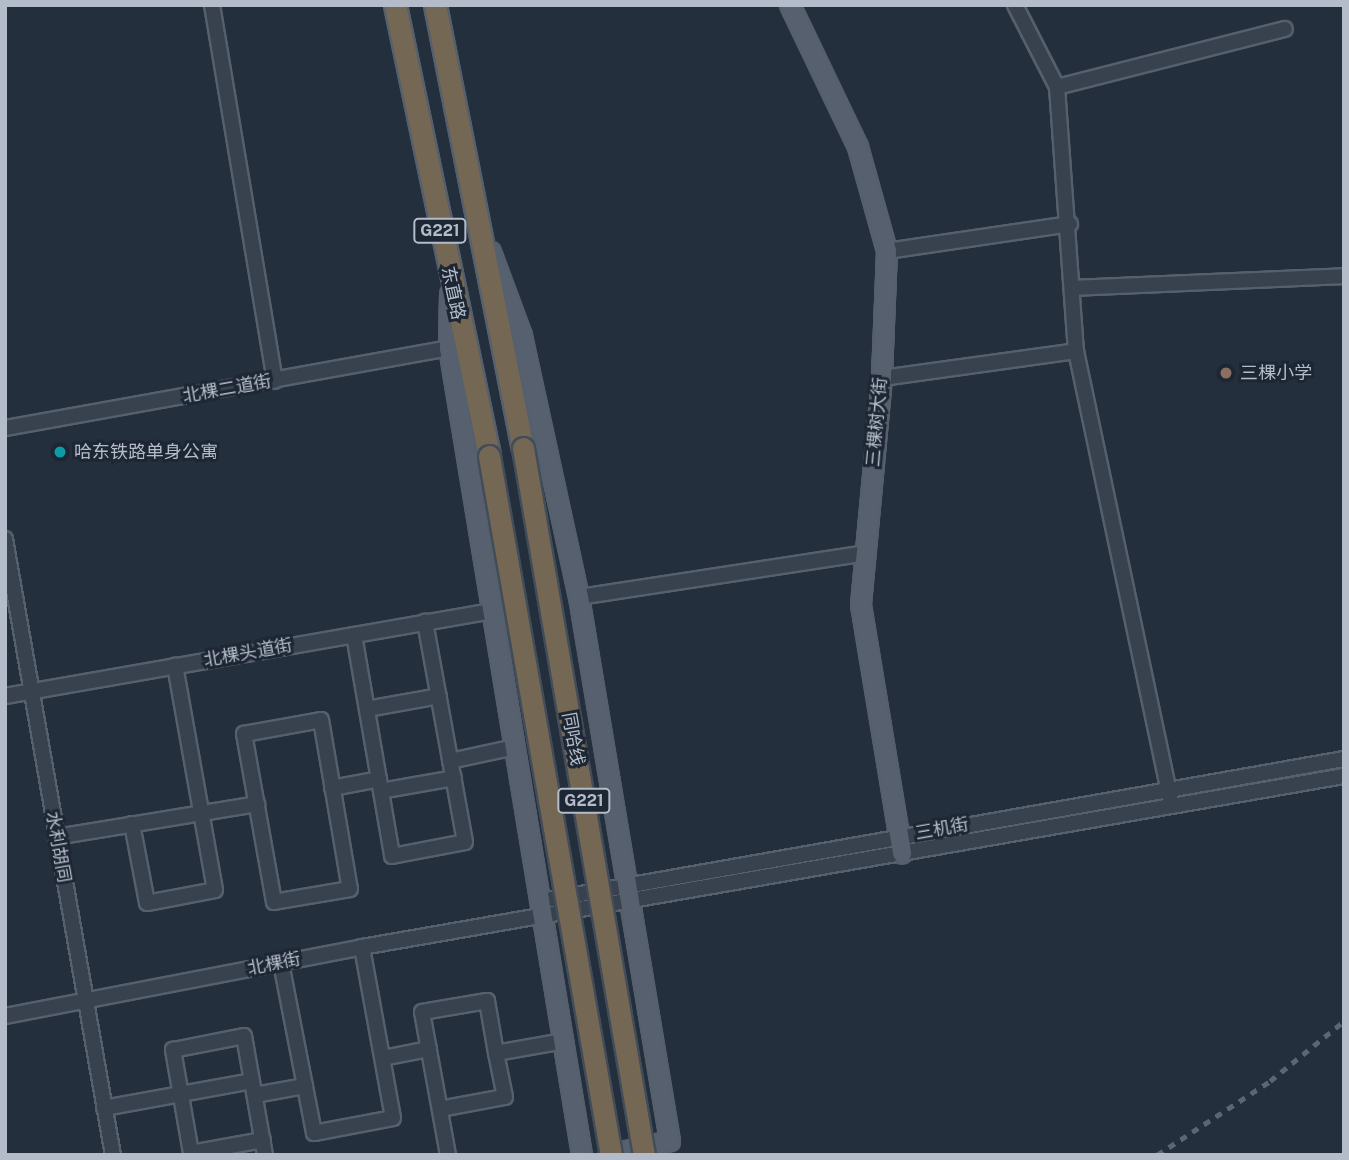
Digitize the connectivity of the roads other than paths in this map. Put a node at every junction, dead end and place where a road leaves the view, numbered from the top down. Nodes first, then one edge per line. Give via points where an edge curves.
1 (212, 5) edge
2 (395, 5) edge
3 (435, 5) edge
4 (790, 5) edge
5 (1015, 5) edge
6 (1285, 29) dead end
7 (1057, 87) junction
8 (478, 216) junction
9 (1070, 224) junction
10 (887, 251) junction
11 (1344, 276) edge
12 (450, 280) junction
13 (1073, 288) junction
14 (449, 348) junction
15 (1076, 351) junction
16 (882, 378) junction
17 (275, 381) junction
18 (5, 428) edge
19 (489, 456) joint
20 (5, 539) edge
21 (865, 553) junction
22 (7, 563) edge
23 (579, 597) junction
24 (491, 611) junction
25 (425, 622) junction
26 (354, 635) junction
27 (175, 666) junction
28 (29, 691) junction
29 (5, 696) edge
30 (439, 696) junction
31 (367, 709) junction
32 (515, 747) junction
33 (1344, 759) edge
34 (450, 761) junction
35 (1344, 776) edge
36 (454, 778) junction
37 (380, 785) junction
38 (332, 788) junction
39 (1169, 790) junction
40 (257, 804) junction
41 (1172, 805) junction
42 (201, 813) junction
43 (132, 824) junction
44 (56, 836) junction
45 (901, 845) junction
46 (631, 892) junction
47 (542, 908) junction
48 (362, 947) junction
49 (281, 963) junction
50 (85, 1001) junction
51 (5, 1016) edge
52 (564, 1041) junction
53 (429, 1049) junction
54 (496, 1053) junction
55 (383, 1058) junction
56 (304, 1086) junction
57 (253, 1088) junction
58 (181, 1093) junction
59 (104, 1108) junction
60 (440, 1109) junction
61 (262, 1140) junction
62 (113, 1155) edge
63 (265, 1155) edge
64 (448, 1155) edge
65 (582, 1155) edge
66 (610, 1155) edge
67 (644, 1155) edge

1 - 17 street
2 - 12 highway, 东直路 / G221
3 - 8 highway, G221
4 - 10 main road, 三棵树大街 via 858,147
5 - 7 street
6 - 7 street
7 - 9 street
8 - 23 main road via 522,336
8 - 67 highway, 同哈线 / G221, bridge via 523,448
9 - 10 street
9 - 13 street
10 - 16 main road, 三棵树大街
11 - 13 street
12 - 14 main road
12 - 19 highway, 东直路 / G221
13 - 15 street
14 - 17 street, 北棵二道街
14 - 24 main road
15 - 16 street
15 - 39 street
16 - 21 main road, 三棵树大街
17 - 18 street, 北棵二道街
19 - 66 highway, 同哈线 / G221, bridge
20 - 22 street, 水利胡同
21 - 23 street
21 - 45 main road, 三棵树大街 via 862,605
22 - 28 street, 水利胡同
23 - 46 main road
24 - 25 street, 北棵头道街
24 - 32 main road
25 - 26 street, 北棵头道街
25 - 30 street
26 - 27 street, 北棵头道街
26 - 31 street
27 - 28 street, 北棵头道街
27 - 42 street
28 - 29 street, 北棵头道街
28 - 44 street, 水利胡同
30 - 31 street
30 - 34 street
31 - 37 street
32 - 34 street
32 - 47 main road
33 - 39 street, 三机街
34 - 36 street
35 - 41 street, 三机街
36 - 37 street
36 - 37 street via 465,842 393,856
37 - 38 street
38 - 40 street via 321,720 244,734
38 - 40 street via 350,889 274,902
39 - 41 street
39 - 45 street, 三机街
40 - 42 street
41 - 45 street, 三机街
42 - 43 street
42 - 43 street via 215,890 147,903
43 - 44 street
44 - 50 street, 水利胡同
45 - 46 street, 三机街
46 - 47 street, 三机街
46 - 66 main road via 670,1140
47 - 48 street, 北棵街
47 - 52 main road
48 - 49 street, 北棵街
48 - 55 street
49 - 50 street, 北棵街
49 - 56 street
50 - 51 street, 北棵街
50 - 59 street, 水利胡同
52 - 54 street
52 - 65 main road
53 - 54 street via 422,1012 486,1001
53 - 55 street
53 - 60 street
54 - 60 street via 505,1097
55 - 56 street via 393,1118 313,1133
56 - 57 street
57 - 58 street
57 - 58 street via 244,1036 173,1049
57 - 61 street
58 - 59 street
58 - 61 street via 191,1153
59 - 62 street, 水利胡同
60 - 64 street
61 - 63 street

